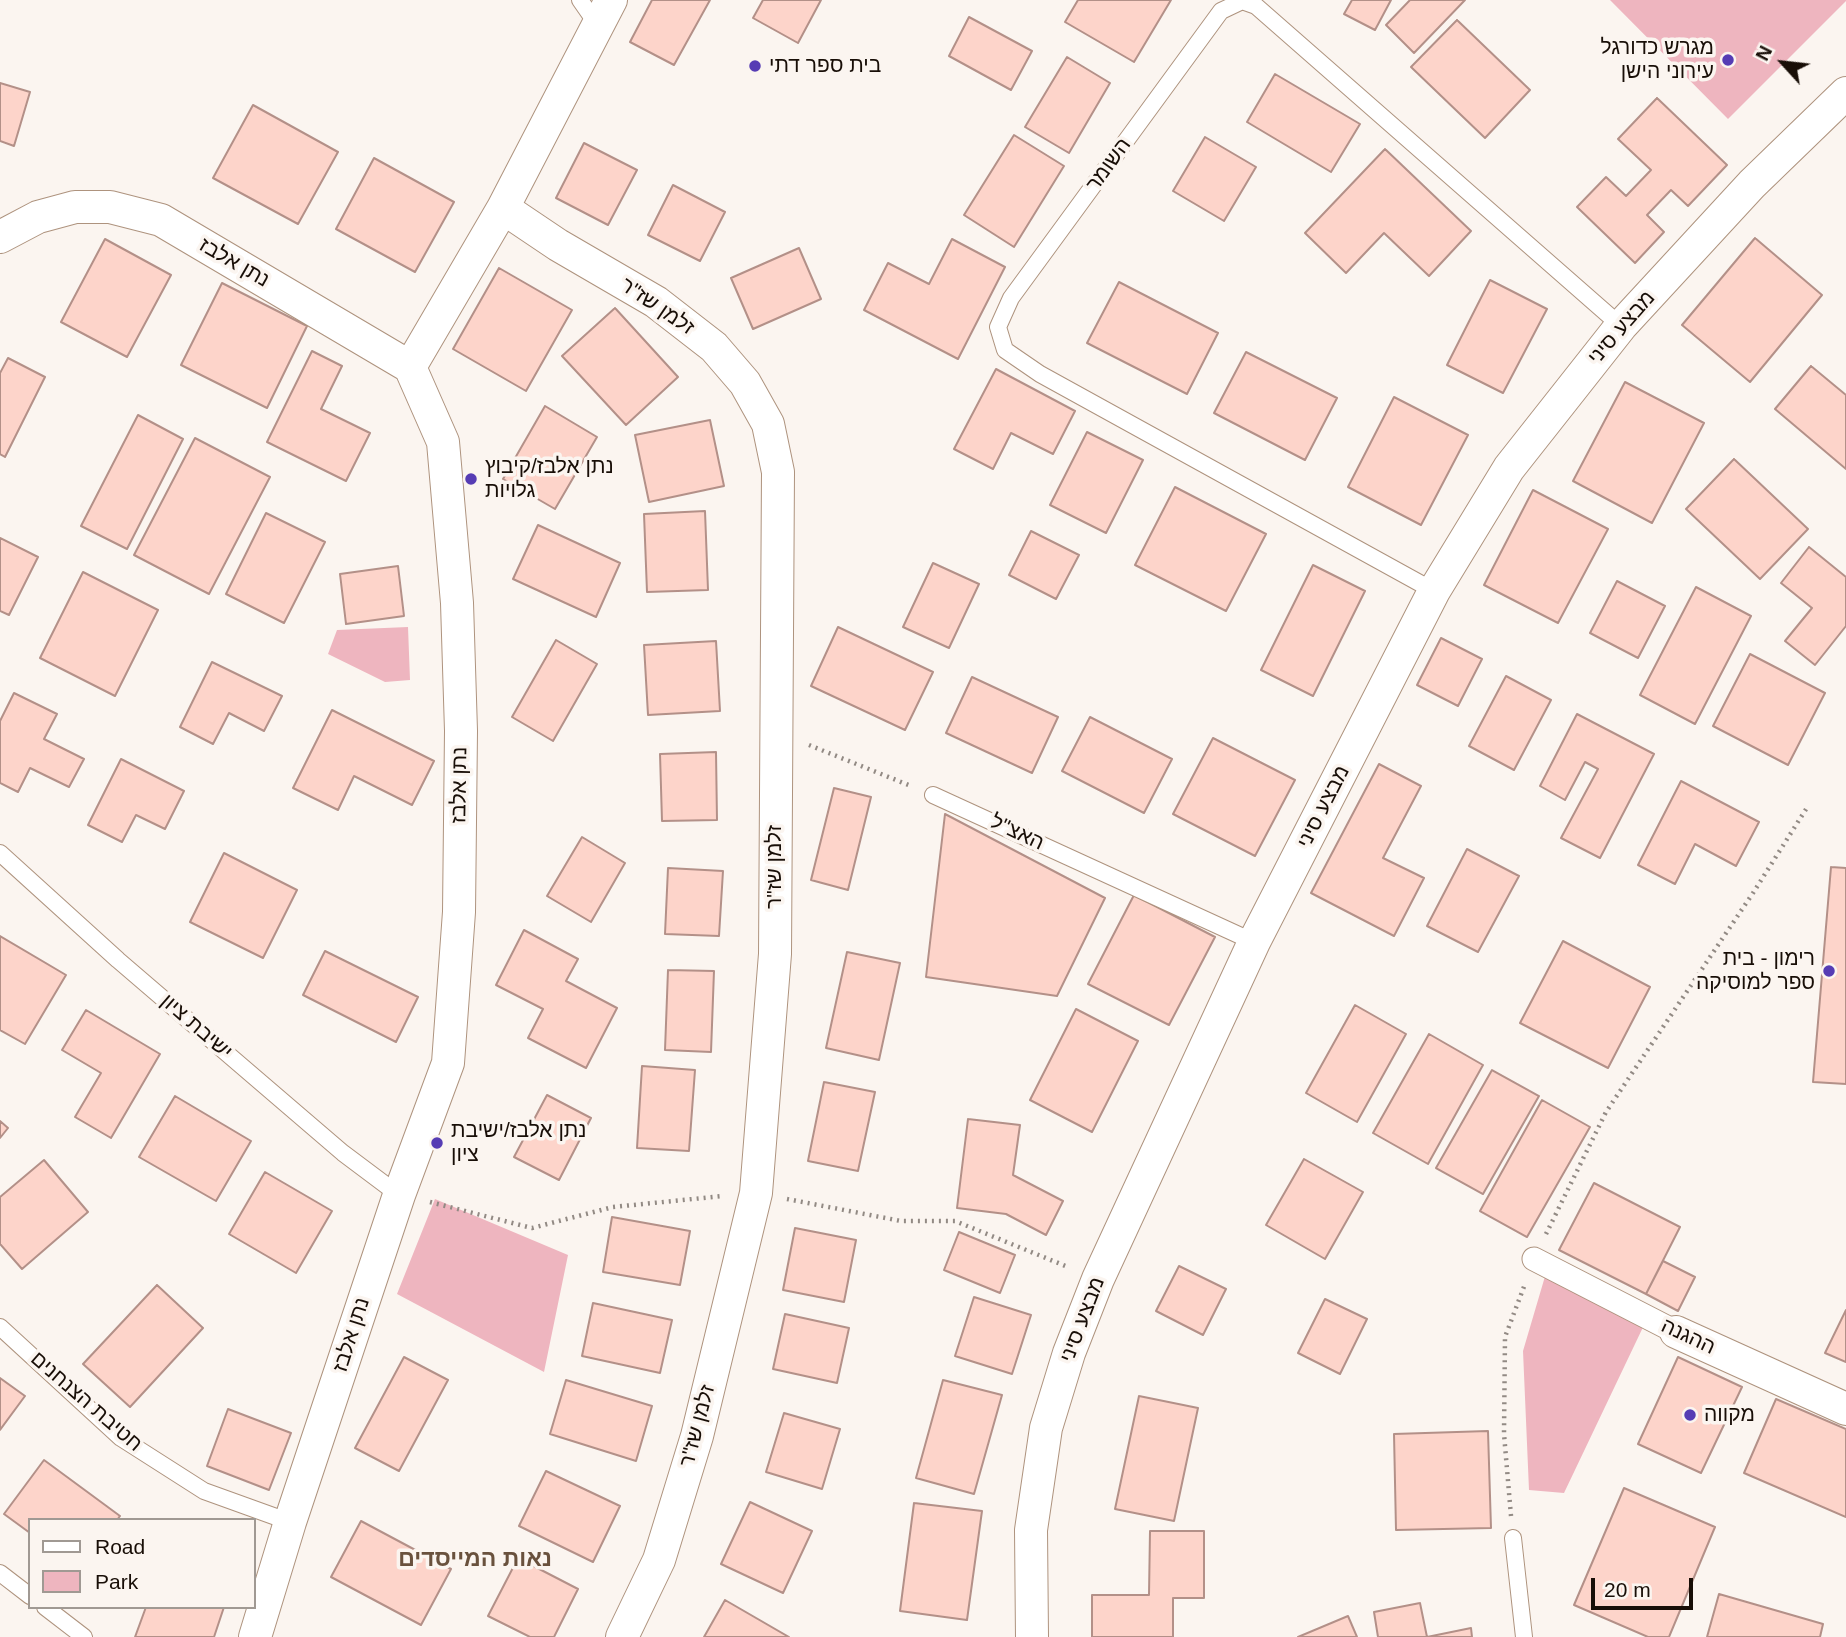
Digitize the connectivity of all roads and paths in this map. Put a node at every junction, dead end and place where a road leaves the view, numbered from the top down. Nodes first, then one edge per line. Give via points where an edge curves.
1 (580, 0) edge
2 (605, 13) edge
3 (1846, 93) edge
4 (503, 208) junction
5 (0, 237) edge
6 (1621, 326) junction
7 (410, 367) junction
8 (1434, 591) junction
9 (776, 732) junction
10 (933, 795) joint
11 (1808, 806) dead end
12 (0, 853) edge
13 (1254, 942) junction
14 (399, 1195) junction
15 (1534, 1259) junction
16 (0, 1327) edge
17 (1676, 1332) joint
18 (1846, 1409) edge
19 (290, 1522) junction
20 (1513, 1538) joint
21 (0, 1573) edge
22 (28, 1594) edge
23 (48, 1609) edge
24 (84, 1637) edge
25 (255, 1637) edge
26 (622, 1637) edge
27 (1032, 1637) edge
28 (1524, 1637) edge

1 - 2 lane
2 - 4 street
3 - 6 street, מבצע סיני via 1752,184
4 - 7 street
4 - 9 street, זלמן שז"ר via 656,302 714,346 745,383 768,424 778,472
5 - 7 street, נתן אלבז via 37,217 75,208 110,207 161,220
6 - 8 street, מבצע סיני via 1508,468
6 - 8 lane, השומר via 1256,6 1242,1 1221,11 1011,298 998,327 1005,350 1040,374
7 - 14 street, נתן אלבז via 443,442 446,469 461,731 459,912 448,1063
8 - 13 street, מבצע סיני
9 - 10 path
9 - 26 street, זלמן שז"ר via 775,954 756,1193 697,1436 659,1560
10 - 13 lane, האצ"ל
11 - 15 path via 1606,1112
12 - 14 lane, ישיבת ציון via 118,960
13 - 27 street, מבצע סיני via 1098,1279 1069,1353 1046,1428 1031,1530
14 - 19 street, נתן אלבז
15 - 17 street, ההגנה
15 - 20 path via 1505,1337 1504,1434
16 - 19 lane, חטיבת הצנחנים via 121,1438 204,1491
17 - 18 street, ההגנה
19 - 25 street, נתן אלבז
20 - 28 lane
21 - 22 lane
23 - 24 lane

